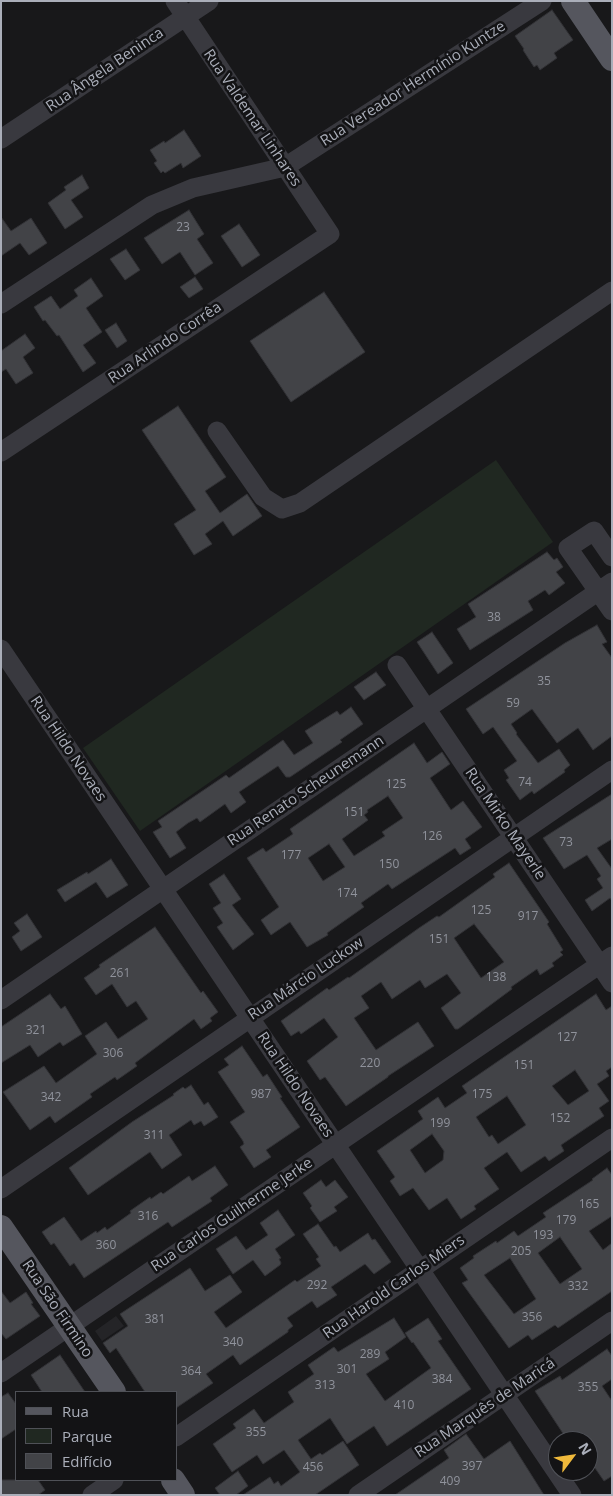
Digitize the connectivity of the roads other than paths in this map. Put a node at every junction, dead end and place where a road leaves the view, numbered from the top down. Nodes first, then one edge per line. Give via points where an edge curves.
1 (208, 1) edge
2 (542, 1) edge
3 (573, 1) edge
4 (180, 9) edge
5 (612, 59) edge
6 (1, 139) edge
7 (285, 167) junction
8 (330, 234) joint
9 (612, 291) edge
10 (1, 304) edge
11 (217, 431) dead end
12 (1, 452) edge
13 (612, 557) edge
14 (605, 587) edge
15 (612, 611) edge
16 (1, 650) edge
17 (398, 665) dead end
18 (427, 709) junction
19 (612, 770) edge
20 (514, 837) junction
21 (163, 889) junction
22 (605, 960) edge
23 (612, 983) edge
24 (1, 1000) edge
25 (250, 1018) junction
26 (612, 1138) edge
27 (336, 1144) junction
28 (1, 1189) edge
29 (1, 1227) edge
30 (420, 1270) junction
31 (612, 1321) edge
32 (69, 1326) junction
33 (1, 1373) edge
34 (113, 1391) edge
35 (504, 1394) junction
36 (178, 1436) edge
37 (113, 1481) edge
38 (174, 1481) edge
39 (92, 1495) edge
40 (183, 1495) edge
41 (358, 1495) edge
42 (572, 1495) edge

1 - 4 street, Rua Ângela Beninca
2 - 7 street, Rua Vereador Hermínio Kuntze
3 - 5 main road
4 - 6 street, Rua Ângela Beninca
4 - 7 street, Rua Valdemar Linhares
7 - 8 street, Rua Valdemar Linhares
7 - 10 street, Rua Vereador Hermínio Kuntze via 194,188 152,205
8 - 12 street, Rua Arlindo Corrêa
9 - 11 street via 300,502 282,509 263,497
13 - 14 street via 594,531 568,548
14 - 15 street
14 - 18 street, Rua Renato Scheunemann
16 - 21 street, Rua Hildo Novaes
17 - 18 street, Rua Mirko Mayerle
18 - 20 street, Rua Mirko Mayerle
18 - 21 street, Rua Renato Scheunemann
19 - 20 street, Rua Márcio Luckow
20 - 22 street, Rua Mirko Mayerle
20 - 25 street, Rua Márcio Luckow
21 - 24 street, Rua Renato Scheunemann
21 - 25 street, Rua Hildo Novaes
22 - 23 street, Rua Mirko Mayerle
22 - 27 street, Rua Carlos Guilherme Jerke
25 - 27 street, Rua Hildo Novaes
25 - 28 street, Rua Márcio Luckow
26 - 30 street, Rua Harold Carlos Miers
27 - 30 street, Rua Hildo Novaes
27 - 32 street, Rua Carlos Guilherme Jerke
29 - 32 main road, Rua São Firmino
30 - 35 street, Rua Hildo Novaes
30 - 36 street, Rua Harold Carlos Miers
31 - 35 street, Rua Marquês de Maricá
32 - 33 street, Rua Carlos Guilherme Jerke
32 - 34 main road, Rua São Firmino
35 - 41 street, Rua Marquês de Maricá
35 - 42 street, Rua Hildo Novaes
37 - 39 street
38 - 40 main road

